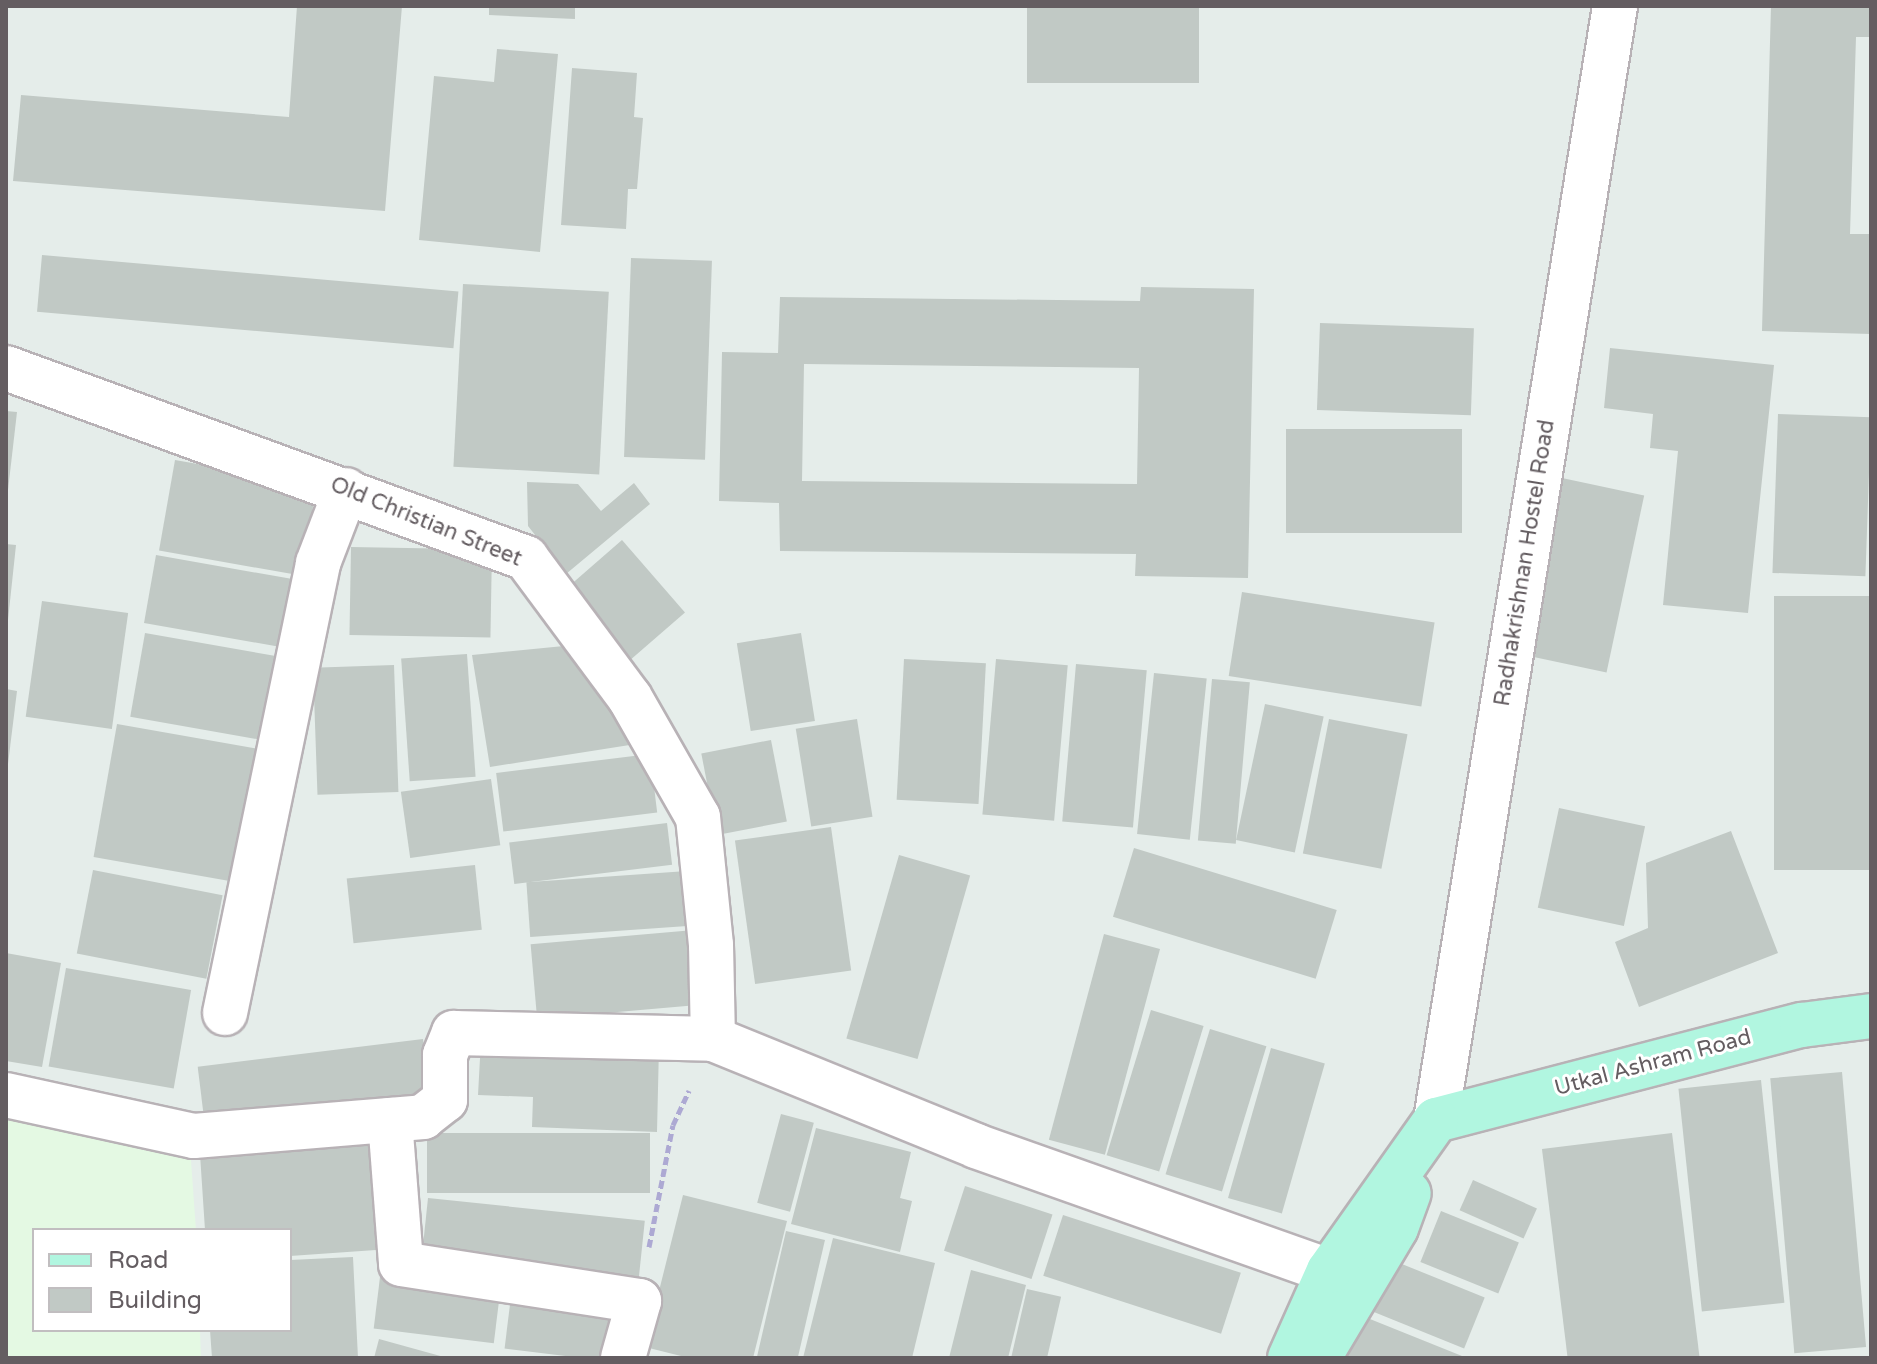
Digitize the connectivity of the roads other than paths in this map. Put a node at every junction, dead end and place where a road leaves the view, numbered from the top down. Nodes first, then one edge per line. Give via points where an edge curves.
1 (1615, 6) edge
2 (6, 368) edge
3 (346, 490) junction
4 (225, 1013) dead end
5 (1871, 1016) edge
6 (713, 1039) junction
7 (6, 1095) edge
8 (390, 1120) junction
9 (1436, 1120) junction
10 (1329, 1271) junction
11 (623, 1358) edge
12 (1290, 1358) edge
13 (1319, 1358) edge

1 - 9 street, Radhakrishnan Hostel Road
2 - 3 street, Old Christian Street
3 - 4 street via 318,563
3 - 6 street, Old Christian Street via 526,558 630,698 698,817 711,945
5 - 9 main road, Utkal Ashram Road via 1802,1025
6 - 8 street via 454,1033 445,1055 445,1100 423,1117
6 - 10 street via 976,1146
7 - 8 street via 194,1136
8 - 11 street via 401,1264 639,1301
9 - 10 main road
9 - 13 main road via 1396,1228
10 - 12 main road

